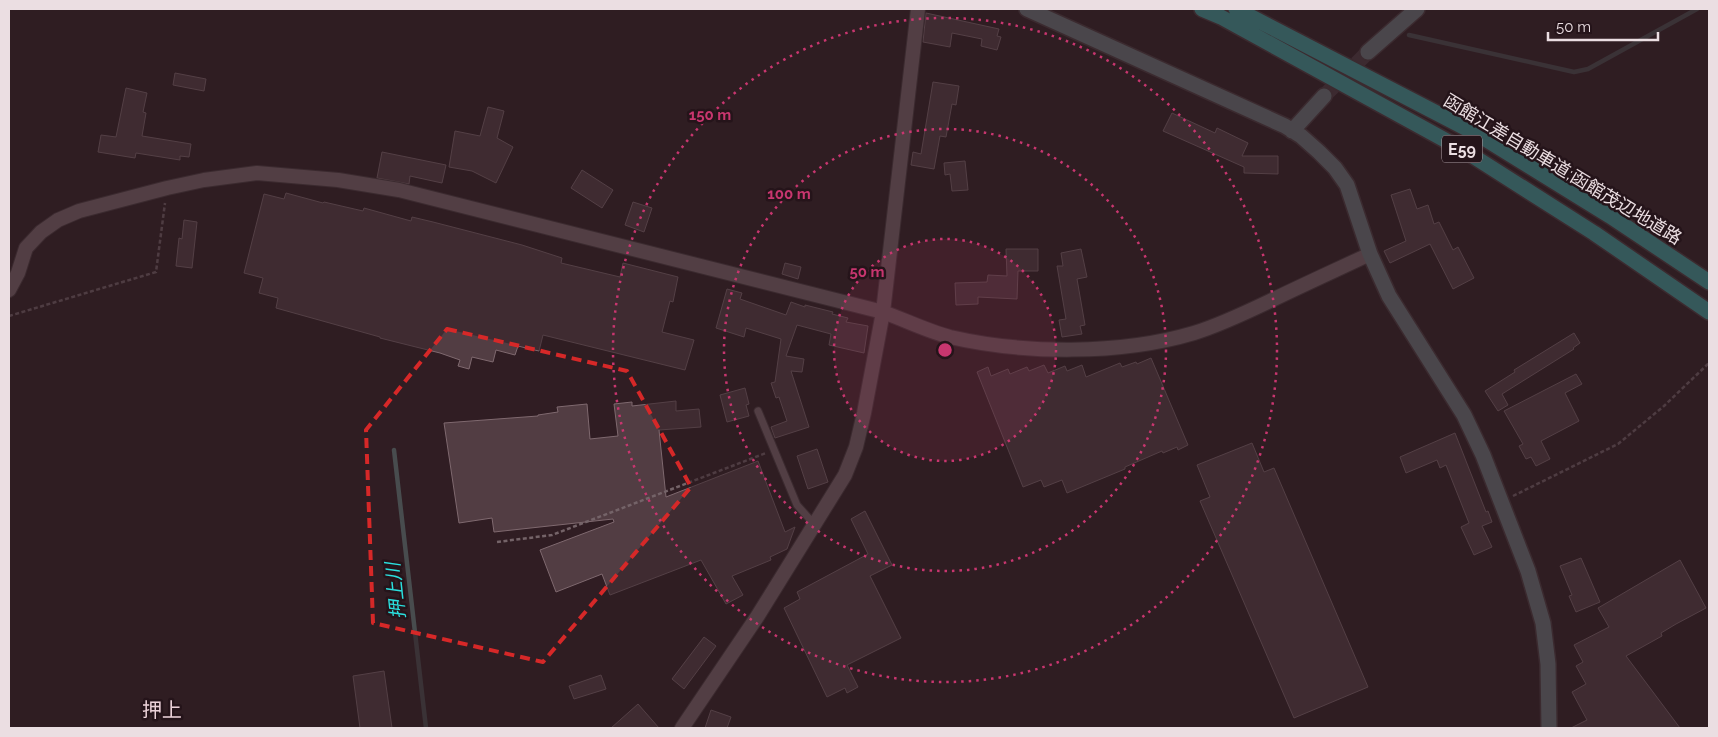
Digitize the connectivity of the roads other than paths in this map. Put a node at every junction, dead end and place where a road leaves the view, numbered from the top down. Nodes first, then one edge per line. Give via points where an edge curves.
1 (918, 9) edge
2 (1027, 9) edge
3 (1202, 9) edge
4 (1236, 9) edge
5 (1417, 9) edge
6 (1368, 52) tunnel mouth
7 (1324, 96) tunnel mouth
8 (1292, 131) junction
9 (1370, 254) junction
10 (1709, 282) edge
11 (9, 290) edge
12 (882, 312) junction
13 (1709, 312) edge
14 (758, 411) dead end
15 (814, 524) junction
16 (682, 728) edge
17 (1549, 728) edge

1 - 12 street
2 - 8 street
3 - 13 highway, 函館江差自動車道;函館茂辺地道路 / E59 via 1465,151 1594,233
4 - 10 highway, 函館江差自動車道;函館茂辺地道路 / E59 via 1479,135
5 - 6 street
7 - 8 street
8 - 9 street via 1319,152 1347,185
9 - 12 street via 1227,321 1194,333 1129,346 1067,349 1001,346 948,336
9 - 17 street via 1389,296 1464,415 1528,572 1543,623 1548,664
11 - 12 street via 26,248 58,220 79,211 167,188 258,173 338,180 399,190
12 - 15 street via 856,447 845,475
14 - 15 lane via 797,505
15 - 16 street

